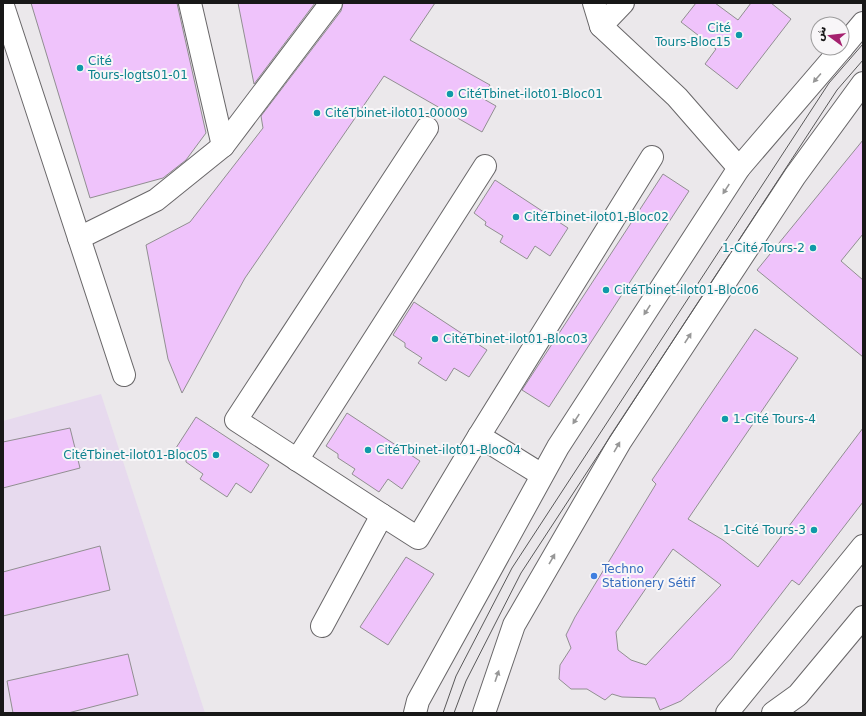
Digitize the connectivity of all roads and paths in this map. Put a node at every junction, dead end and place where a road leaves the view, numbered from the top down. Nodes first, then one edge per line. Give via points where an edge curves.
1 (190, 3) edge
2 (331, 3) edge
3 (594, 3) edge
4 (623, 3) edge
5 (3, 6) edge
6 (863, 23) edge
7 (601, 26) junction
8 (850, 38) edge
9 (835, 56) edge
10 (863, 83) edge
11 (427, 128) dead end
12 (223, 146) junction
13 (652, 157) dead end
14 (486, 166) dead end
15 (739, 168) junction
16 (79, 238) junction
17 (124, 375) dead end
18 (479, 436) junction
19 (297, 460) junction
20 (542, 476) junction
21 (382, 515) junction
22 (863, 546) edge
23 (863, 617) edge
24 (322, 626) dead end
25 (415, 713) edge
26 (484, 713) edge
27 (727, 713) edge
28 (773, 713) edge

1 - 12 street
2 - 12 street
3 - 7 street
4 - 7 street
5 - 16 street
6 - 8 street
7 - 15 street via 677,97
9 -> 15 street
26 -> 10 street via 514,625 620,442 795,176
11 - 19 street via 236,420
12 - 16 street via 156,200
13 - 18 street
14 - 19 street
15 -> 20 street via 558,446
16 - 17 street
18 - 20 street
18 - 21 street via 418,538
19 - 21 street
20 - 25 street via 418,701
21 - 24 street
22 - 27 street
23 - 28 street via 798,695

